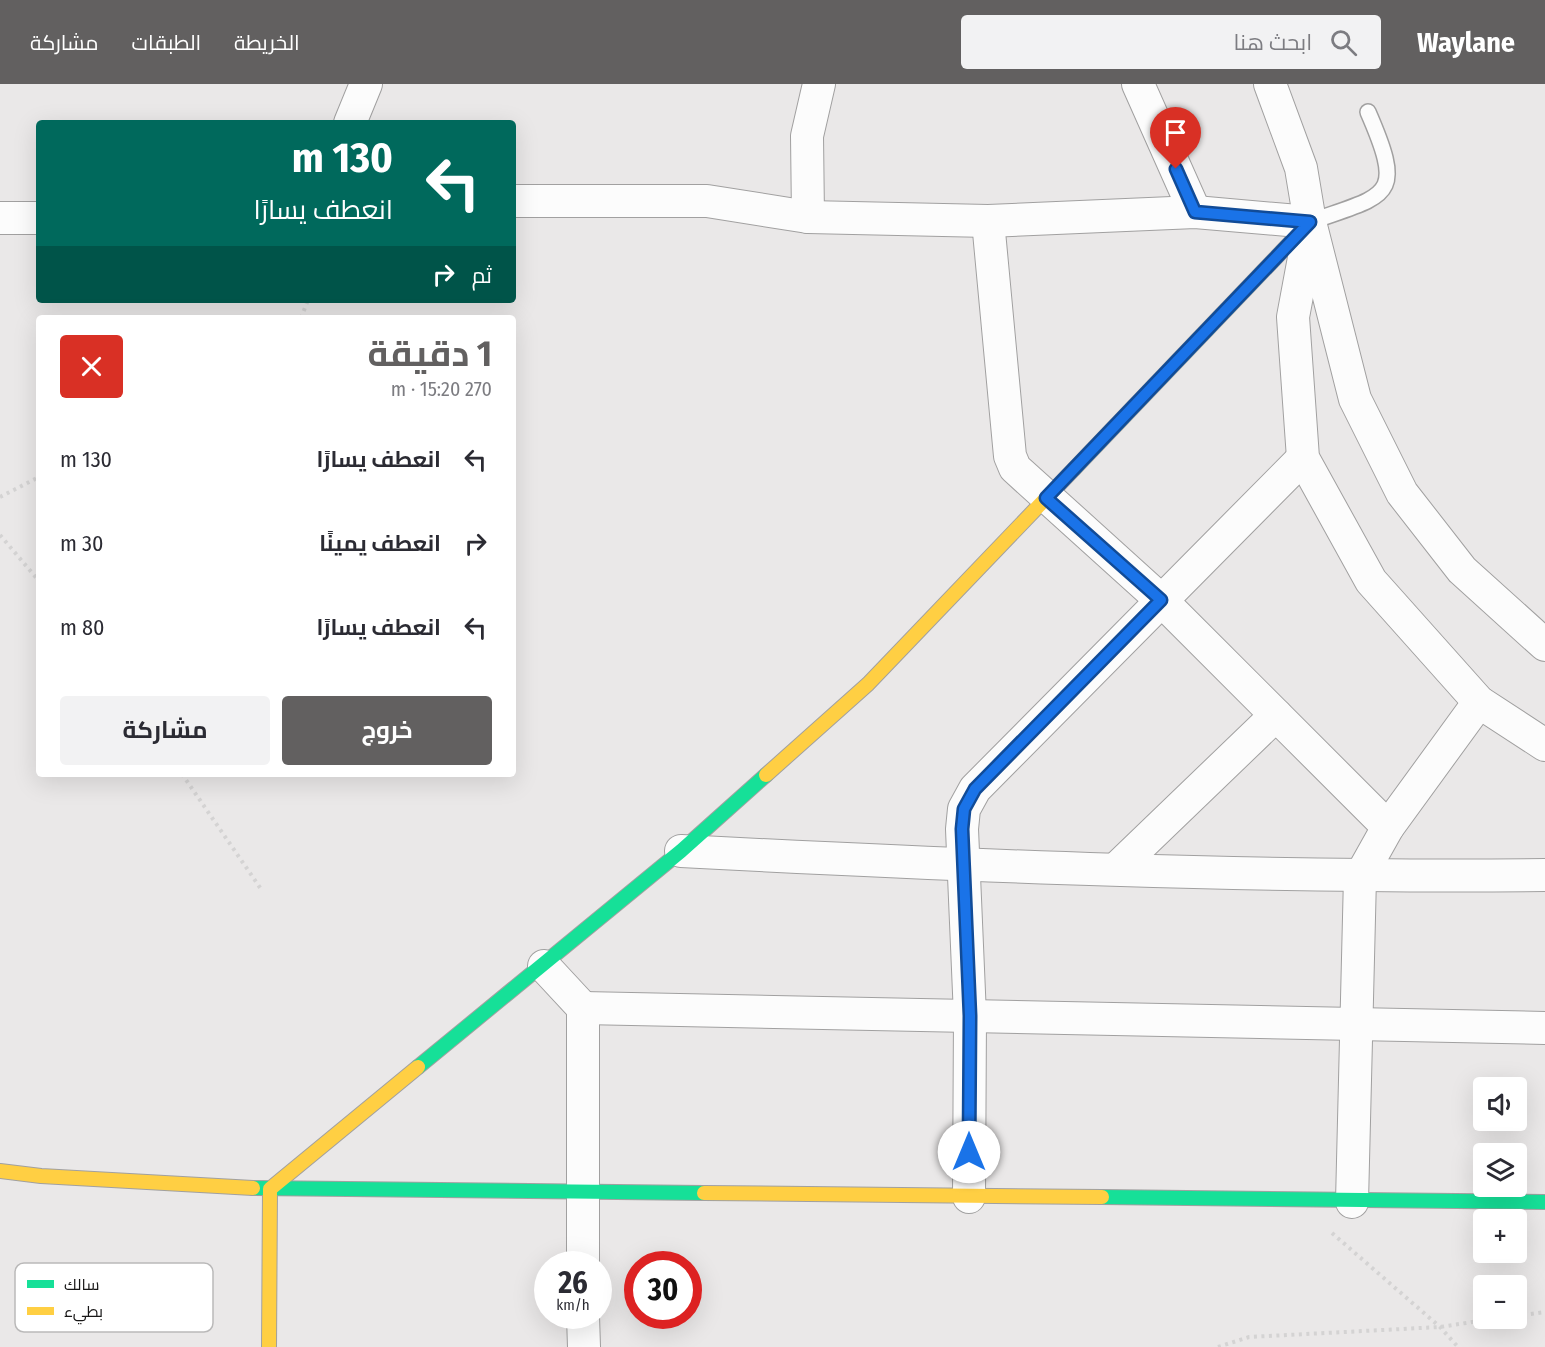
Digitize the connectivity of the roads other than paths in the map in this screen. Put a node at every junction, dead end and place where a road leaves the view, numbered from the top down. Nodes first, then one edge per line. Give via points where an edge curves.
1 (366, 84) edge
2 (819, 84) edge
3 (1138, 84) edge
4 (1269, 84) edge
5 (1368, 112) dead end
6 (351, 120) edge
7 (516, 201) edge
8 (1195, 212) junction
9 (808, 217) junction
10 (0, 218) edge
11 (36, 218) edge
12 (988, 221) junction
13 (1310, 222) junction
14 (1303, 458) junction
15 (1046, 498) junction
16 (1161, 600) junction
17 (1541, 635) edge
18 (1479, 702) junction
19 (1276, 715) junction
20 (1545, 745) edge
21 (1388, 827) junction
22 (681, 851) junction
23 (964, 866) junction
24 (1116, 869) junction
25 (1545, 875) edge
26 (1360, 877) junction
27 (544, 966) junction
28 (584, 1008) junction
29 (970, 1016) junction
30 (1356, 1025) junction
31 (1545, 1028) edge
32 (0, 1171) edge
33 (270, 1189) junction
34 (582, 1192) junction
35 (969, 1197) junction
36 (1352, 1202) junction
37 (1545, 1203) edge
38 (583, 1251) edge
39 (583, 1329) edge
40 (269, 1347) edge
41 (584, 1347) edge

1 - 6 street
2 - 9 street via 807,136
3 - 8 street
4 - 13 street via 1301,168
5 - 13 lane via 1386,152 1388,177 1381,194 1361,206
7 - 9 street via 708,201
8 - 12 street
8 - 13 street
9 - 12 street
10 - 11 street
12 - 15 street via 1010,456 1015,468
13 - 14 street via 1293,317
13 - 15 street
13 - 17 street via 1355,399 1402,493 1462,570
14 - 16 street
14 - 18 street via 1371,581
15 - 16 street
15 - 22 street via 868,684
16 - 19 street
16 - 23 street via 975,789 964,809
18 - 20 street
18 - 21 street
19 - 21 street
19 - 24 street
21 - 26 street
22 - 23 street
22 - 27 street
23 - 24 street
23 - 29 street
24 - 26 street
25 - 26 street
26 - 30 street
27 - 28 street
27 - 33 street
28 - 29 street
28 - 34 street
29 - 30 street
29 - 35 street
30 - 31 street
30 - 36 street
32 - 33 street
33 - 34 street
33 - 40 street
34 - 35 street
34 - 38 street
35 - 36 street
36 - 37 street
39 - 41 street

